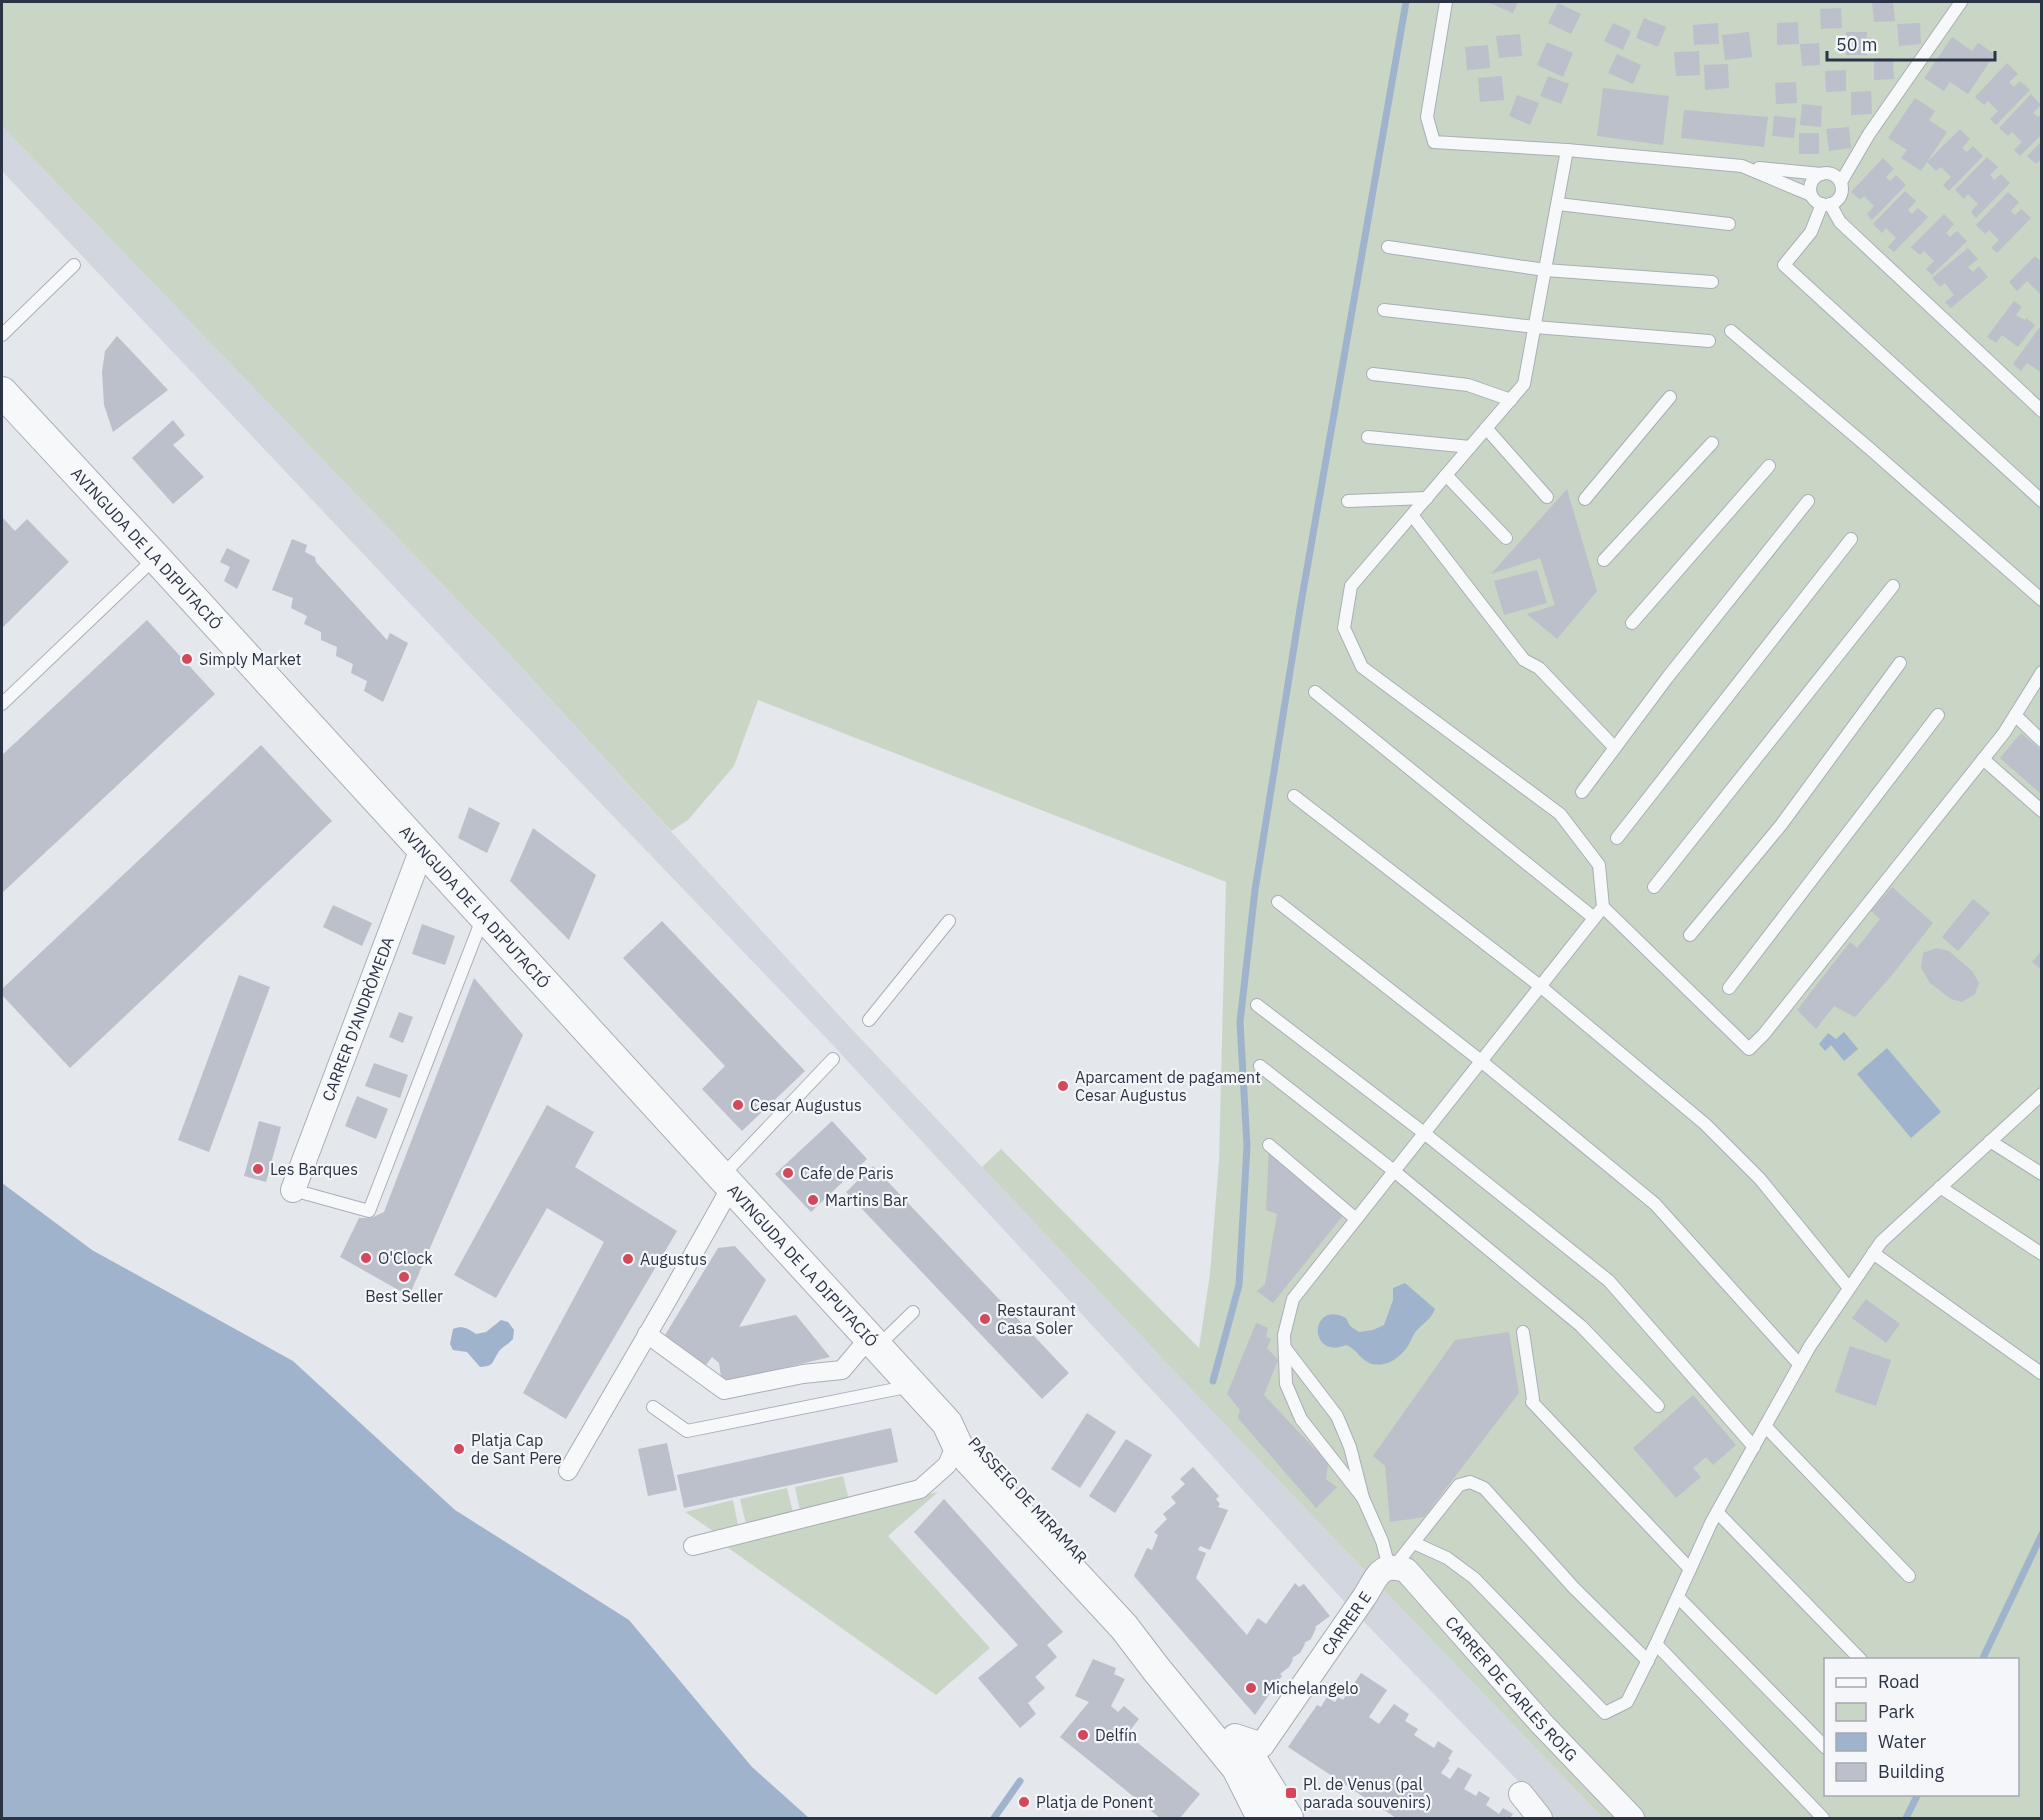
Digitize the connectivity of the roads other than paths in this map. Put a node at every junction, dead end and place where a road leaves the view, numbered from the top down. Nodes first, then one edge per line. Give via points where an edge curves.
1 (1446, 2) edge
2 (1961, 2) edge
3 (1568, 150) junction
4 (1746, 167) junction
5 (1821, 174) junction
6 (1841, 182) junction
7 (1811, 195) junction
8 (1558, 204) junction
9 (1826, 204) junction
10 (1729, 224) dead end
11 (1388, 247) dead end
12 (74, 265) dead end
13 (1545, 270) junction
14 (1712, 282) dead end
15 (1384, 310) dead end
16 (1534, 327) junction
17 (1731, 331) dead end
18 (2, 335) edge
19 (1709, 341) dead end
20 (1373, 374) dead end
21 (2, 392) edge
22 (1670, 397) dead end
23 (1511, 400) junction
24 (2042, 411) edge
25 (1486, 428) junction
26 (1368, 437) dead end
27 (1712, 442) dead end
28 (1470, 447) junction
29 (1769, 466) dead end
30 (1446, 475) junction
31 (1547, 497) dead end
32 (1427, 498) junction
33 (1585, 499) dead end
34 (1348, 501) dead end
35 (1808, 501) dead end
36 (2042, 501) edge
37 (1412, 515) junction
38 (1506, 538) dead end
39 (1851, 539) dead end
40 (156, 558) junction
41 (1604, 560) dead end
42 (1893, 586) dead end
43 (2042, 600) edge
44 (1632, 622) dead end
45 (1900, 663) dead end
46 (2042, 672) edge
47 (1315, 692) dead end
48 (2, 704) edge
49 (1938, 715) dead end
50 (2015, 715) junction
51 (2042, 741) edge
52 (1614, 747) junction
53 (1983, 759) junction
54 (1582, 792) dead end
55 (1294, 796) dead end
56 (2042, 812) edge
57 (1617, 838) dead end
58 (422, 849) junction
59 (1654, 887) dead end
60 (1278, 903) dead end
61 (1603, 907) junction
62 (484, 916) junction
63 (1594, 918) junction
64 (949, 921) dead end
65 (1690, 935) dead end
66 (1540, 986) junction
67 (1729, 988) dead end
68 (1257, 1005) dead end
69 (869, 1020) dead end
70 (833, 1059) dead end
71 (1481, 1061) junction
72 (1260, 1066) dead end
73 (2042, 1094) edge
74 (1424, 1133) junction
75 (1990, 1141) junction
76 (1269, 1144) dead end
77 (1394, 1171) junction
78 (2042, 1174) edge
79 (726, 1182) junction
80 (1940, 1188) junction
81 (293, 1190) joint
82 (1356, 1219) junction
83 (1873, 1253) junction
84 (2042, 1254) edge
85 (1849, 1288) junction
86 (913, 1312) dead end
87 (1523, 1332) dead end
88 (647, 1334) junction
89 (873, 1342) junction
90 (1284, 1348) junction
91 (1799, 1364) junction
92 (2041, 1373) edge
93 (912, 1385) junction
94 (1658, 1406) dead end
95 (653, 1407) dead end
96 (947, 1422) junction
97 (1766, 1426) junction
98 (1754, 1447) junction
99 (951, 1456) dead end
100 (568, 1471) dead end
101 (1363, 1498) junction
102 (1717, 1512) junction
103 (1414, 1544) junction
104 (693, 1546) dead end
105 (1392, 1567) junction
106 (1690, 1569) junction
107 (1909, 1576) dead end
108 (1678, 1597) junction
109 (1656, 1644) junction
110 (1860, 1658) edge
111 (1648, 1662) junction
112 (1824, 1746) edge
113 (1254, 1774) edge
114 (1521, 1794) dead end
115 (1288, 1818) edge
116 (1299, 1818) edge
117 (1540, 1818) edge
118 (1632, 1818) edge
119 (1823, 1818) edge

1 - 3 lane via 1427,117 1434,142
2 - 6 lane via 1869,134
3 - 4 lane
3 - 8 lane
4 - 5 lane
4 - 7 lane
5 - 6 lane via 1831,173
5 - 7 lane via 1811,184
6 - 9 lane via 1841,194 1835,202
7 - 9 lane
8 - 10 lane
8 - 13 lane
9 - 24 lane via 1839,222
9 - 36 lane via 1811,232 1784,265
11 - 13 lane
12 - 18 lane
13 - 14 lane
13 - 16 lane
15 - 16 lane
16 - 19 lane
16 - 23 lane via 1524,384
17 - 43 lane
20 - 23 lane via 1468,385
21 - 40 street, AVINGUDA DE LA DIPUTACIÓ
22 - 33 lane
23 - 25 lane
25 - 28 lane
25 - 31 lane
26 - 28 lane
27 - 41 lane
28 - 30 lane
29 - 44 lane
30 - 32 lane
30 - 38 lane
32 - 34 lane
32 - 37 lane
35 - 52 lane
37 - 52 lane via 1524,660 1539,668
37 - 61 lane via 1351,586 1344,628 1362,667 1560,814 1599,865
39 - 57 lane
40 - 48 lane
40 - 58 street, AVINGUDA DE LA DIPUTACIÓ
42 - 59 lane
45 - 65 lane via 1781,825
46 - 50 lane
47 - 63 lane
49 - 67 lane
50 - 51 lane
50 - 53 lane
52 - 54 lane
53 - 56 lane
53 - 61 lane via 1749,1049
55 - 66 lane
58 - 62 street, AVINGUDA DE LA DIPUTACIÓ
58 - 81 street, CARRER D'ANDRÒMEDA
60 - 71 lane
61 - 63 lane
62 - 79 street, AVINGUDA DE LA DIPUTACIÓ
62 - 81 lane via 369,1211
63 - 66 lane
64 - 69 lane
66 - 71 lane
66 - 85 lane via 1705,1124 1760,1179
68 - 74 lane
70 - 79 lane
71 - 74 lane
71 - 91 lane via 1655,1204
72 - 77 lane
73 - 75 lane
74 - 77 lane
74 - 98 lane via 1609,1281
75 - 78 lane
75 - 80 lane
76 - 82 lane
77 - 82 lane
77 - 94 lane via 1581,1326
79 - 88 street
79 - 89 street, AVINGUDA DE LA DIPUTACIÓ
80 - 83 lane
80 - 84 lane
82 - 90 lane via 1293,1299
83 - 85 lane
83 - 92 lane
85 - 91 lane
86 - 89 lane
87 - 106 lane via 1532,1401
88 - 89 street via 724,1390 842,1370
88 - 100 street
89 - 93 street, AVINGUDA DE LA DIPUTACIÓ
90 - 101 lane via 1337,1416 1350,1447
90 - 101 lane via 1286,1384 1301,1419
91 - 97 lane
93 - 95 lane via 687,1431
93 - 96 street, AVINGUDA DE LA DIPUTACIÓ
96 - 113 street, PASSEIG DE MIRAMAR via 959,1449
96 - 113 street, PASSEIG DE MIRAMAR via 972,1437 1160,1644
97 - 98 lane
97 - 107 lane
98 - 102 lane
99 - 104 street via 947,1465 920,1489
101 - 105 lane
102 - 106 lane
102 - 110 lane
103 - 105 lane
103 - 111 lane via 1447,1558 1474,1578 1605,1713 1627,1702
103 - 111 lane via 1459,1485 1470,1482 1484,1488 1574,1588
105 - 113 street, CARRER E via 1381,1570
105 - 118 street, CARRER DE CARLES ROIG via 1406,1570 1541,1723
106 - 108 lane
108 - 109 lane
108 - 112 lane
109 - 111 lane
109 - 119 lane
113 - 115 street, PASSEIG DE MIRAMAR
113 - 116 street, PASSEIG DE MIRAMAR
114 - 117 street

